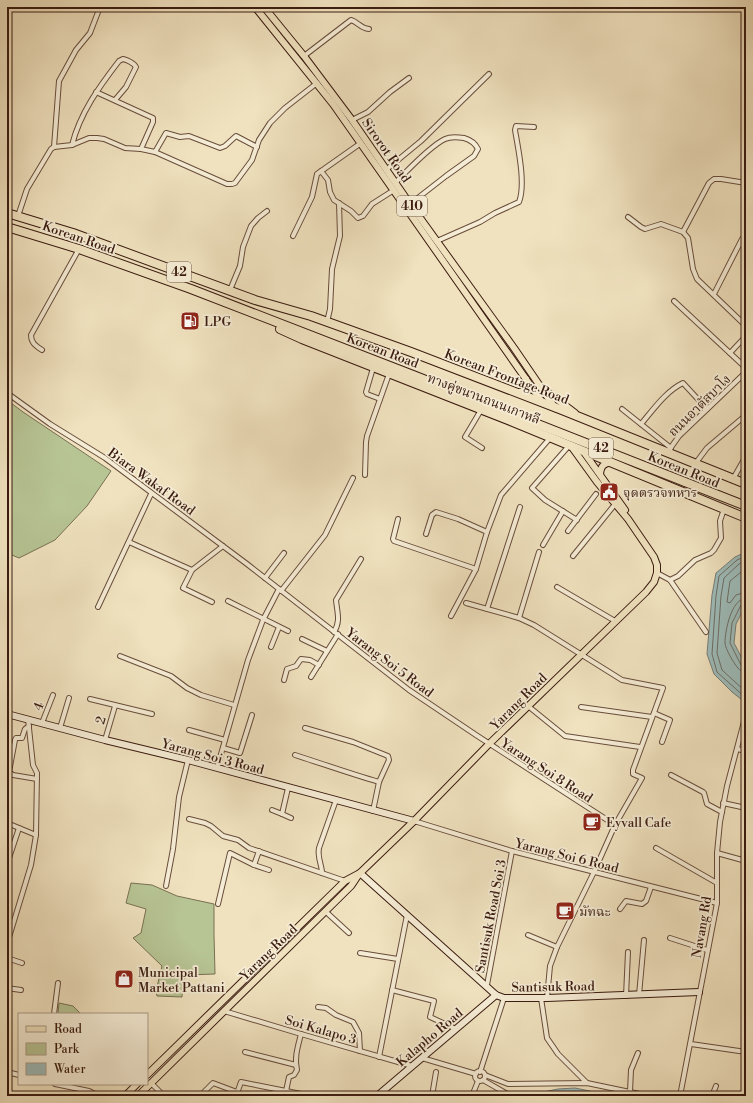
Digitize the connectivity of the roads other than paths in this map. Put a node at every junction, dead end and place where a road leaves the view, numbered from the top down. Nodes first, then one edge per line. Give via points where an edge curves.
1 (100, 7) edge
2 (255, 7) edge
3 (264, 7) edge
4 (368, 29) dead end
5 (304, 56) junction
6 (489, 74) dead end
7 (409, 78) dead end
8 (317, 83) junction
9 (96, 92) junction
10 (115, 100) junction
11 (352, 120) junction
12 (534, 127) dead end
13 (361, 143) junction
14 (72, 145) junction
15 (54, 147) junction
16 (257, 147) junction
17 (141, 149) junction
18 (155, 152) junction
19 (746, 163) edge
20 (386, 169) junction
21 (320, 172) junction
22 (746, 176) edge
23 (396, 182) junction
24 (746, 184) edge
25 (394, 190) junction
26 (339, 203) junction
27 (410, 204) junction
28 (267, 211) dead end
29 (7, 213) edge
30 (18, 216) junction
31 (628, 216) dead end
32 (7, 227) edge
33 (684, 232) junction
34 (293, 236) dead end
35 (742, 239) dead end
36 (437, 241) junction
37 (103, 244) junction
38 (79, 249) junction
39 (98, 256) junction
40 (183, 273) junction
41 (191, 289) junction
42 (230, 290) junction
43 (714, 294) junction
44 (255, 300) joint
45 (674, 301) dead end
46 (238, 308) junction
47 (327, 322) junction
48 (746, 326) edge
49 (746, 336) edge
50 (42, 350) dead end
51 (730, 353) junction
52 (373, 368) junction
53 (746, 368) edge
54 (746, 372) edge
55 (389, 374) junction
56 (526, 378) junction
57 (540, 386) junction
58 (513, 392) junction
59 (7, 393) edge
60 (380, 399) junction
61 (543, 403) junction
62 (556, 408) junction
63 (622, 409) dead end
64 (707, 409) junction
65 (481, 410) junction
66 (746, 415) edge
67 (584, 419) junction
68 (641, 424) junction
69 (550, 438) junction
70 (569, 447) junction
71 (482, 448) dead end
72 (582, 450) junction
73 (669, 451) junction
74 (746, 456) edge
75 (611, 462) junction
76 (695, 464) junction
77 (365, 474) dead end
78 (600, 474) junction
79 (353, 478) dead end
80 (733, 479) junction
81 (746, 484) edge
82 (151, 494) junction
83 (596, 494) dead end
84 (616, 503) junction
85 (520, 507) dead end
86 (746, 507) edge
87 (724, 509) junction
88 (563, 511) junction
89 (746, 518) edge
90 (398, 519) dead end
91 (577, 520) junction
92 (568, 531) dead end
93 (487, 532) junction
94 (426, 534) dead end
95 (638, 534) junction
96 (129, 542) junction
97 (543, 544) dead end
98 (223, 546) junction
99 (540, 552) dead end
100 (284, 553) dead end
101 (573, 556) dead end
102 (361, 559) dead end
103 (476, 569) junction
104 (192, 570) junction
105 (657, 574) junction
106 (265, 578) junction
107 (670, 580) junction
108 (557, 587) dead end
109 (280, 590) junction
110 (228, 601) dead end
111 (212, 602) dead end
112 (466, 603) dead end
113 (98, 607) dead end
114 (487, 609) junction
115 (451, 616) dead end
116 (519, 618) junction
117 (263, 620) junction
118 (615, 621) junction
119 (279, 627) junction
120 (288, 632) dead end
121 (706, 632) dead end
122 (336, 633) junction
123 (302, 639) dead end
124 (271, 647) dead end
125 (327, 651) junction
126 (581, 654) junction
127 (120, 656) dead end
128 (319, 664) junction
129 (311, 677) dead end
130 (284, 680) dead end
131 (53, 695) dead end
132 (69, 698) dead end
133 (90, 699) dead end
134 (234, 705) junction
135 (115, 706) junction
136 (528, 706) junction
137 (581, 707) dead end
138 (7, 714) edge
139 (152, 714) dead end
140 (746, 714) edge
141 (252, 715) dead end
142 (653, 715) junction
143 (28, 719) junction
144 (42, 723) junction
145 (29, 726) junction
146 (60, 728) junction
147 (305, 728) dead end
148 (189, 730) dead end
149 (105, 740) junction
150 (225, 740) junction
151 (662, 742) dead end
152 (490, 744) junction
153 (640, 747) junction
154 (223, 748) junction
155 (737, 749) junction
156 (746, 751) edge
157 (295, 755) dead end
158 (188, 760) junction
159 (217, 768) junction
160 (671, 775) dead end
161 (37, 780) junction
162 (379, 782) junction
163 (288, 788) junction
164 (336, 800) junction
165 (723, 803) junction
166 (746, 808) edge
167 (272, 810) dead end
168 (373, 811) junction
169 (722, 812) junction
170 (282, 814) junction
171 (291, 818) dead end
172 (189, 820) dead end
173 (414, 821) junction
174 (7, 823) edge
175 (614, 825) junction
176 (19, 828) junction
177 (36, 835) junction
178 (656, 848) dead end
179 (259, 851) junction
180 (512, 851) junction
181 (716, 853) junction
182 (746, 861) edge
183 (7, 864) edge
184 (254, 865) junction
185 (269, 870) dead end
186 (360, 872) junction
187 (594, 872) junction
188 (322, 873) junction
189 (345, 881) junction
190 (717, 883) junction
191 (166, 886) dead end
192 (651, 887) junction
193 (717, 903) junction
194 (218, 904) dead end
195 (620, 909) dead end
196 (325, 912) junction
197 (407, 915) junction
198 (349, 933) dead end
199 (528, 935) dead end
200 (670, 938) dead end
201 (644, 940) dead end
202 (7, 944) edge
203 (557, 947) junction
204 (707, 950) junction
205 (628, 952) dead end
206 (272, 953) junction
207 (360, 954) dead end
208 (7, 958) edge
209 (277, 959) junction
210 (398, 959) junction
211 (22, 963) dead end
212 (58, 983) dead end
213 (487, 985) junction
214 (7, 988) edge
215 (21, 990) dead end
216 (392, 990) junction
217 (699, 992) junction
218 (496, 995) junction
219 (639, 995) junction
220 (626, 996) junction
221 (504, 998) junction
222 (544, 998) junction
223 (318, 1007) dead end
224 (224, 1010) junction
225 (54, 1013) edge
226 (456, 1029) junction
227 (301, 1034) junction
228 (690, 1044) junction
229 (360, 1051) junction
230 (245, 1052) dead end
231 (746, 1052) edge
232 (638, 1053) dead end
233 (379, 1057) junction
234 (422, 1058) junction
235 (296, 1065) junction
236 (412, 1066) junction
237 (7, 1072) edge
238 (436, 1072) dead end
239 (478, 1073) junction
240 (148, 1074) edge
241 (18, 1075) edge
242 (484, 1077) junction
243 (746, 1080) edge
244 (478, 1081) junction
245 (151, 1083) junction
246 (587, 1083) junction
247 (508, 1084) junction
248 (60, 1085) edge
249 (136, 1085) edge
250 (716, 1086) dead end
251 (286, 1091) junction
252 (504, 1091) junction
253 (630, 1092) junction
254 (236, 1094) edge
255 (301, 1094) dead end
256 (510, 1095) edge
257 (99, 1096) edge
258 (125, 1096) edge
259 (138, 1096) edge
260 (164, 1096) edge
261 (200, 1096) edge
262 (377, 1096) edge
263 (432, 1096) edge
264 (472, 1096) edge
265 (649, 1096) edge
266 (680, 1096) edge
267 (712, 1096) edge
268 (744, 1096) edge

1 - 15 street via 90,33 76,50 59,81
2 - 8 main road, Sirorot Road / 410
3 - 5 main road, Sirorot Road / 410
4 - 5 street via 351,20
5 - 11 main road, Sirorot Road / 410
6 - 20 street via 421,141
7 - 11 street via 368,112
8 - 13 main road, Sirorot Road / 410
8 - 16 street via 277,115 262,135
9 - 10 street
9 - 10 street via 119,61 125,59 136,67 126,87
9 - 14 street via 77,127
10 - 17 street via 153,118
11 - 20 main road, Sirorot Road / 410
12 - 36 street via 516,126 515,130 521,168 519,202
13 - 21 street
13 - 25 main road, Sirorot Road / 410
14 - 15 street
14 - 17 street via 88,138 97,138 125,148
15 - 30 street via 27,189
16 - 18 street via 236,136 220,148 189,136 180,137 166,133
16 - 18 street via 252,160 232,184
17 - 18 street
19 - 22 street
20 - 23 main road, Sirorot Road / 410
21 - 26 street via 328,180 332,196
21 - 34 street via 316,176 312,197
23 - 27 main road, Sirorot Road / 410
23 - 27 street via 444,139 465,138 476,145 478,153
24 - 33 street via 714,179 709,183
25 - 26 street via 372,204 360,218
25 - 56 main road, Sirorot Road / 410
26 - 47 street via 340,236 332,269
27 - 36 main road, Sirorot Road / 410
28 - 42 street via 251,226 240,266
29 - 30 highway, Korean Road / 42
30 - 37 highway, Korean Road / 42 via 73,232
31 - 33 street via 645,229 661,224
32 - 38 highway, Korean Road / 42
33 - 43 street via 688,238 695,277
35 - 43 street
36 - 57 main road, Sirorot Road / 410
37 - 39 highway
37 - 40 highway, Korean Road / 42
38 - 39 highway, Korean Road / 42
38 - 50 street via 31,335 34,345
39 - 41 highway, Korean Road / 42
40 - 41 highway, 42
40 - 42 highway, Korean Road / 42
41 - 46 highway, Korean Road / 42
42 - 44 highway, Korean Road / 42
43 - 48 street
44 - 47 highway, Korean Frontage Road
45 - 51 street
46 - 52 highway, ทางคู่ขนานถนนเกาหลี via 302,340
46 - 86 highway, Korean Road / 42
47 - 58 highway, Korean Frontage Road
49 - 51 street
51 - 53 street
52 - 55 highway, ทางคู่ขนานถนนเกาหลี
52 - 60 street via 366,392
54 - 64 street, ถนนอาตัสบาโง
55 - 60 street
55 - 65 highway, ทางคู่ขนานถนนเกาหลี
56 - 58 main road via 525,390
56 - 61 main road, Sirorot Road / 410
57 - 62 main road, Sirorot Road / 410
57 - 67 main road
58 - 61 highway, Korean Frontage Road
59 - 82 street, Biara Wakaf Road via 50,424 105,458
60 - 77 street via 366,442
61 - 62 highway, Korean Frontage Road
62 - 67 highway, Korean Frontage Road
63 - 68 street
64 - 68 street via 683,383 663,399
64 - 73 street, ถนนอาตัสบาโง via 679,436
65 - 69 highway, ทางคู่ขนานถนนเกาหลี
65 - 71 street via 465,437
66 - 76 street via 710,444
67 - 73 highway, Korean Frontage Road
68 - 73 street
69 - 70 highway, ทางคู่ขนานถนนเกาหลี
69 - 93 street via 501,495
70 - 72 highway, ทางคู่ขนานถนนเกาหลี
70 - 84 main road
70 - 88 street via 532,488
72 - 75 highway, ทางคู่ขนานถนนเกาหลี
72 - 78 main road
73 - 76 highway, Korean Frontage Road
74 - 80 street
75 - 78 main road via 601,467
75 - 86 highway
75 - 87 highway
76 - 80 highway, Korean Frontage Road
78 - 95 main road via 630,516
79 - 109 street via 325,535
80 - 81 highway, Korean Frontage Road
82 - 96 street
82 - 98 street, Biara Wakaf Road
83 - 91 street
84 - 95 main road
84 - 101 street
85 - 114 street
87 - 89 highway
87 - 107 street via 720,521 721,538 714,550 694,560 678,576
88 - 91 street
88 - 97 street
90 - 103 street via 394,541
91 - 92 street
93 - 94 street via 436,512 432,515
93 - 103 street
95 - 105 main road via 654,557
96 - 104 street
96 - 113 street
98 - 104 street
98 - 106 street, Biara Wakaf Road
99 - 116 street
100 - 106 street
102 - 122 street via 337,598 339,625
103 - 115 street
104 - 111 street via 183,588
105 - 107 street
105 - 118 main road, Yarang Road via 646,592
106 - 109 street, Biara Wakaf Road
107 - 121 street
108 - 118 street
109 - 117 street
109 - 122 street, Yarang Soi 5 Road
110 - 117 street
112 - 114 street
114 - 116 street
116 - 126 street
117 - 119 street
117 - 134 street
118 - 126 main road, Yarang Road
119 - 120 street
119 - 124 street
122 - 125 street
122 - 152 street, Yarang Soi 5 Road via 409,690
123 - 125 street
125 - 128 street
126 - 136 main road, Yarang Road
126 - 142 street via 622,680 663,688
127 - 134 street via 171,676 201,695
128 - 129 street
128 - 130 street via 302,659 296,666 288,669
131 - 144 street, 4
132 - 146 street
133 - 135 street
134 - 150 street
135 - 139 street
135 - 149 street, 2
136 - 152 main road, Yarang Road
136 - 153 street via 565,736
137 - 142 street
138 - 143 street, Yarang Soi 3 Road
140 - 155 street, Navang Rd
141 - 154 street via 240,753
142 - 151 street via 670,720
142 - 153 street
143 - 144 street, Yarang Soi 3 Road
143 - 145 street
144 - 146 street, Yarang Soi 3 Road
145 - 161 street
145 - 161 street via 22,738 14,740 9,772
146 - 149 street, Yarang Soi 3 Road
147 - 162 street via 353,742 388,756 389,760
148 - 150 street
149 - 158 street, Yarang Soi 3 Road
150 - 154 street
152 - 173 main road, Yarang Road
152 - 175 street, Yarang Soi 8 Road
153 - 175 street via 632,772 642,778
154 - 159 street
155 - 156 street
155 - 165 street, Navang Rd
157 - 162 street
158 - 159 street, Yarang Soi 3 Road
158 - 191 street via 179,797
159 - 163 street, Yarang Soi 3 Road
160 - 169 street via 703,792 707,804
161 - 177 street
162 - 168 street
163 - 164 street, Yarang Soi 3 Road
163 - 170 street
164 - 168 street, Yarang Soi 3 Road
164 - 188 street via 318,848
165 - 166 street
165 - 169 street, Navang Rd
167 - 170 street
168 - 173 street, Yarang Soi 3 Road
169 - 181 street, Navang Rd
170 - 171 street
172 - 179 street via 205,823 223,836 238,840
173 - 180 street, Yarang Soi 6 Road
173 - 186 main road, Yarang Road
174 - 176 street
175 - 187 street
176 - 177 street
176 - 183 street
177 - 202 street via 31,864
178 - 190 street
179 - 184 street
179 - 188 street
180 - 187 street, Yarang Soi 6 Road
180 - 213 street, Santisuk Road Soi 3
181 - 182 street
181 - 190 street, Navang Rd
184 - 185 street
184 - 194 street via 230,854
186 - 189 main road, Yarang Road
186 - 196 main road, Yarang Road via 351,886
186 - 197 street, Santisuk Road
187 - 192 street, Yarang Soi 6 Road
187 - 203 street
188 - 189 street
189 - 206 main road, Yarang Road
190 - 193 street, Navang Rd
192 - 193 street, Yarang Soi 6 Road
192 - 195 street via 642,904 626,901
193 - 204 street, Navang Rd
196 - 198 street
196 - 209 main road, Yarang Road
197 - 210 street
197 - 213 street, Santisuk Road
199 - 203 street
200 - 204 street
201 - 219 street
203 - 222 street via 550,966
204 - 217 street, Navang Rd
205 - 220 street
206 - 209 main road
206 - 240 main road, Yarang Road
207 - 210 street
208 - 211 street
209 - 224 main road, Yarang Road
210 - 216 street
212 - 225 street
213 - 218 street, Santisuk Road
214 - 215 street
216 - 226 street via 434,1000 430,1017
216 - 233 street
217 - 219 street, Santisuk Road
217 - 228 street, Navang Rd
218 - 221 street, Santisuk Road
218 - 226 street, Kalapho Road
219 - 220 street, Santisuk Road
220 - 222 street, Santisuk Road
221 - 222 street, Santisuk Road
221 - 239 street
222 - 246 street via 547,1038 558,1054
223 - 229 street via 326,1008 353,1022 359,1032
224 - 227 street, Soi Kalapo 3
224 - 245 main road, Yarang Road
226 - 234 street, Kalapho Road
227 - 229 street, Soi Kalapo 3
227 - 235 street
228 - 231 street
228 - 266 street, Navang Rd
229 - 233 street, Soi Kalapo 3
230 - 235 street
232 - 253 street via 631,1070
233 - 236 street, Soi Kalapo 3
234 - 236 street, Kalapho Road
234 - 239 street
235 - 251 street via 296,1073 289,1077
236 - 262 street, Kalapho Road
237 - 241 street
238 - 263 street
239 - 242 street
239 - 244 street via 475,1077
242 - 244 street
242 - 247 street
242 - 252 street
243 - 268 street
244 - 264 street
245 - 259 main road, Yarang Road
245 - 260 street
246 - 247 street
246 - 253 street
247 - 252 street
248 - 257 street via 89,1091
249 - 258 main road
250 - 267 street
251 - 254 street via 241,1082
251 - 255 street
252 - 256 street
253 - 265 street
254 - 261 street via 213,1083

